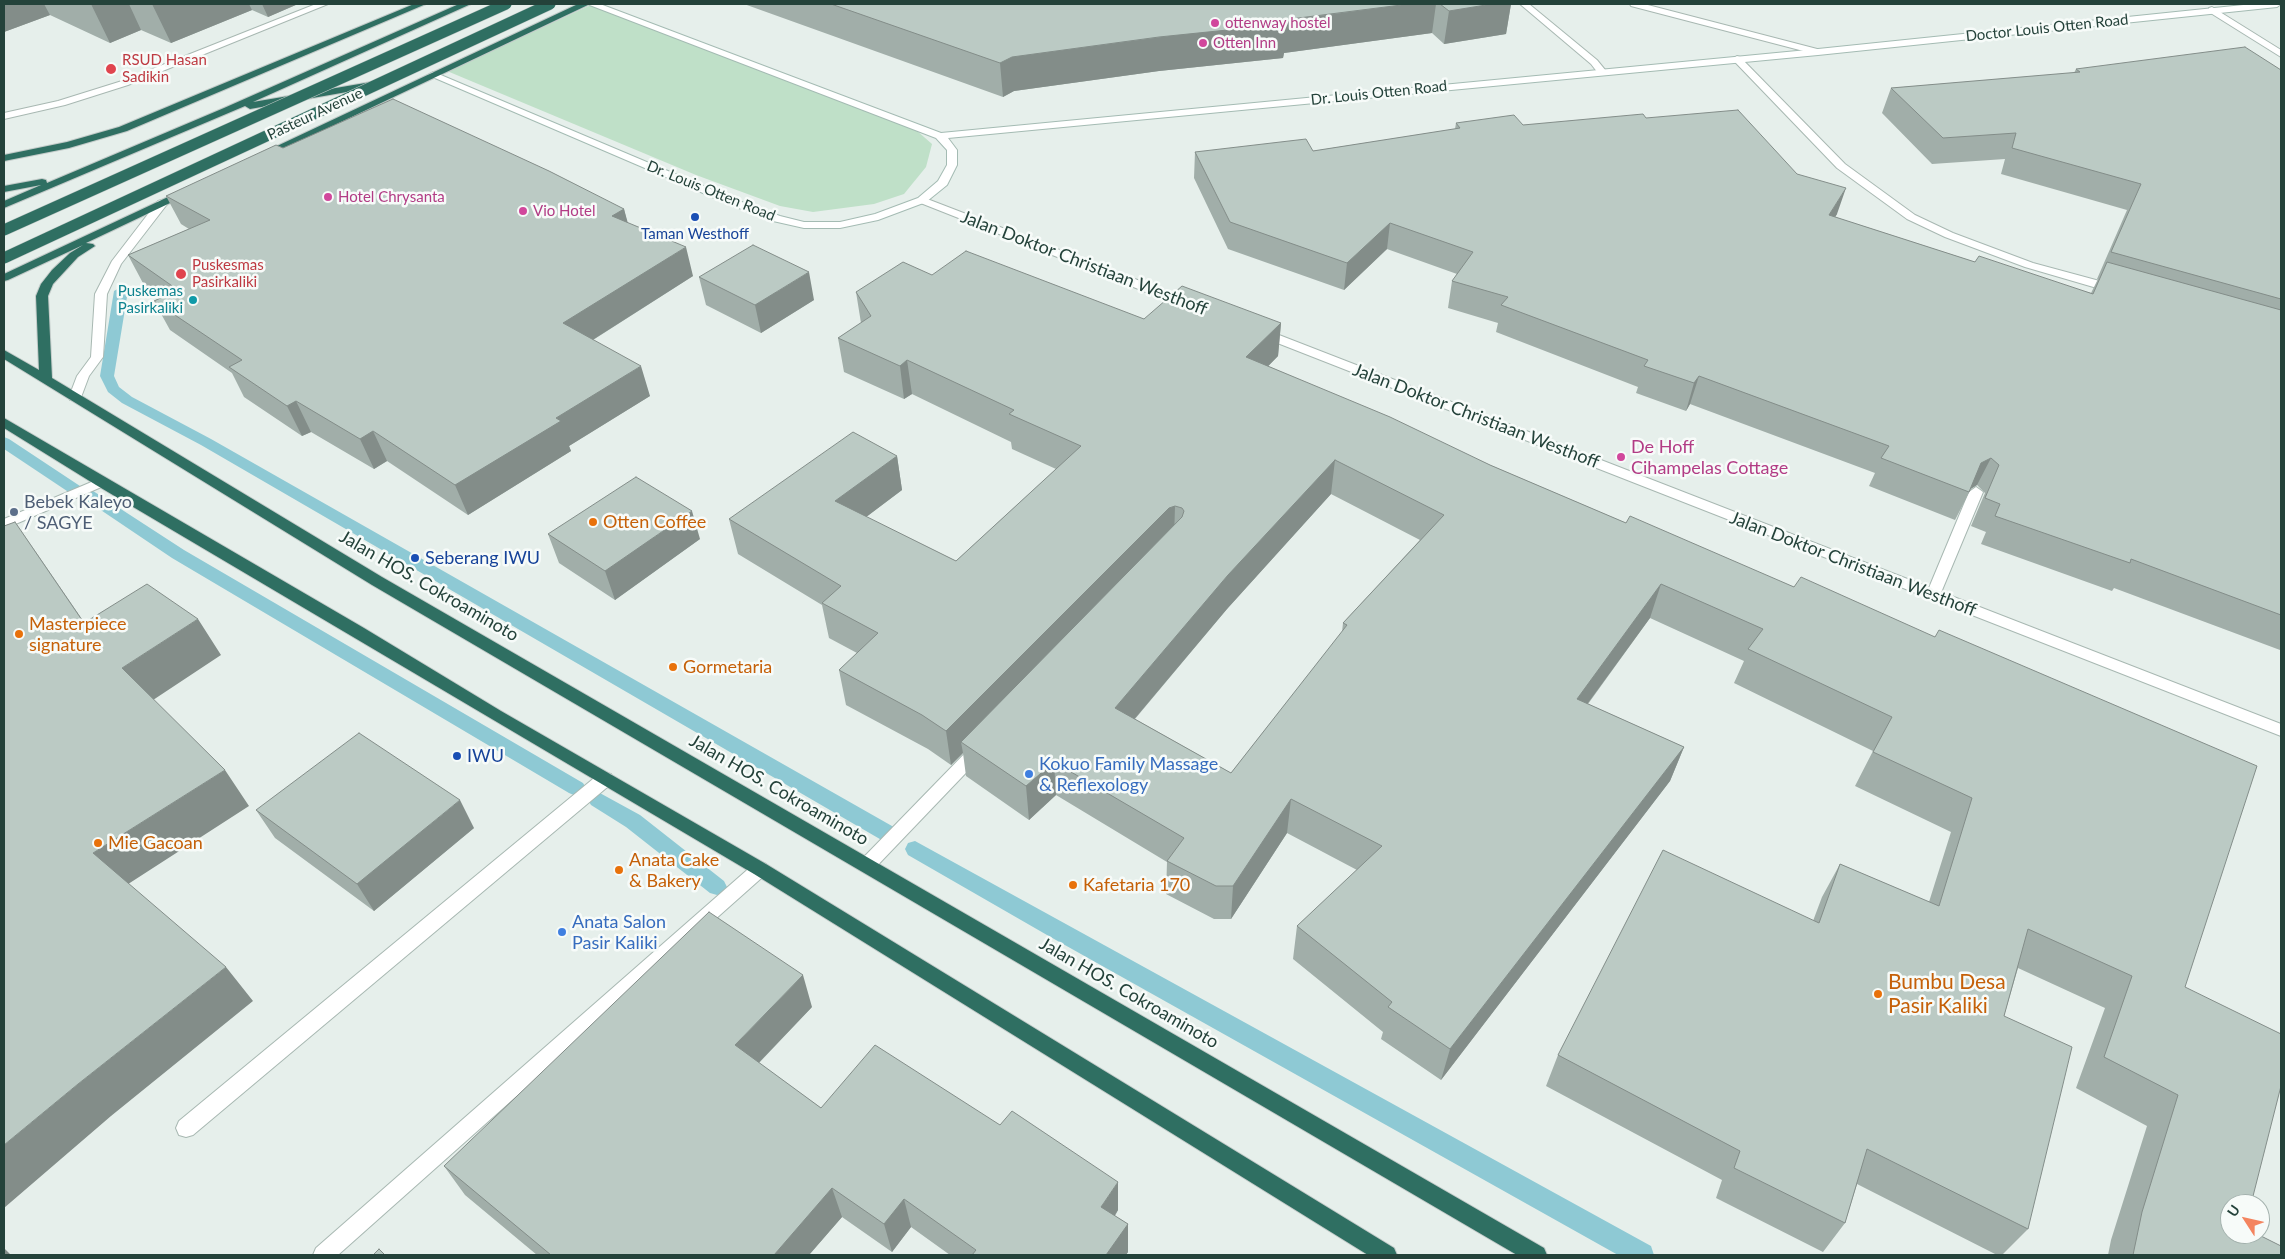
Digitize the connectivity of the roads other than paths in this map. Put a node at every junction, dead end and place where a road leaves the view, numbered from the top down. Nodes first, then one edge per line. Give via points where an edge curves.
1 (323, 4) edge
2 (421, 4) edge
3 (466, 4) edge
4 (506, 4) edge
5 (550, 4) edge
6 (585, 4) edge
7 (592, 4) edge
8 (1524, 4) edge
9 (1634, 4) edge
10 (2277, 4) edge
11 (2212, 10) junction
12 (1818, 52) junction
13 (2281, 54) edge
14 (1737, 60) junction
15 (1601, 71) junction
16 (433, 75) junction
17 (228, 110) junction
18 (4, 116) edge
19 (940, 136) junction
20 (4, 158) edge
21 (252, 160) edge
22 (67, 178) junction
23 (198, 186) edge
24 (4, 189) edge
25 (922, 200) junction
26 (162, 203) junction
27 (4, 205) edge
28 (136, 214) junction
29 (4, 230) edge
30 (4, 258) edge
31 (4, 278) edge
32 (2125, 292) edge
33 (1200, 309) edge
34 (1247, 327) edge
35 (4, 354) edge
36 (46, 381) junction
37 (75, 397) junction
38 (4, 422) edge
39 (101, 482) junction
40 (1976, 492) edge
41 (4, 524) edge
42 (1934, 595) junction
43 (2281, 730) edge
44 (988, 740) edge
45 (605, 779) junction
46 (867, 865) junction
47 (760, 869) junction
48 (186, 1128) dead end
49 (324, 1255) edge
50 (1387, 1255) edge
51 (1537, 1255) edge

1 - 18 main road via 125,83
2 - 20 highway via 122,129 69,145
3 - 17 highway
4 - 29 highway, bridge
5 - 30 highway, bridge
6 - 16 highway, Pasteur Avenue
7 - 19 main road, Dr. Louis Otten Road
8 - 15 main road
9 - 12 main road
10 - 11 main road, Doctor Louis Otten Road
11 - 12 main road, Doctor Louis Otten Road
11 - 13 main road
12 - 14 main road, Dr. Louis Otten Road
14 - 15 main road, Dr. Louis Otten Road
14 - 32 main road via 1841,166 1911,217 2029,265
15 - 19 main road, Dr. Louis Otten Road
16 - 17 highway
16 - 21 highway, Pasteur Avenue
16 - 25 main road, Dr. Louis Otten Road via 778,219 804,225 840,225 878,217
17 - 22 highway
19 - 25 main road, Dr. Louis Otten Road via 952,150 952,165 943,183
22 - 24 highway
22 - 27 highway
23 - 26 highway
25 - 33 main road, Jalan Doktor Christiaan Westhoff
26 - 28 highway
26 - 37 main road via 116,262 102,294 97,357
28 - 31 highway
28 - 36 highway via 74,255 47,284 42,296
34 - 42 main road, Jalan Doktor Christiaan Westhoff
35 - 36 highway, Jalan HOS. Cokroaminoto
36 - 37 highway, Jalan HOS. Cokroaminoto
37 - 46 highway, Jalan HOS. Cokroaminoto via 377,581
38 - 39 highway
39 - 41 main road
39 - 45 highway
40 - 42 main road
42 - 43 main road, Jalan Doktor Christiaan Westhoff
44 - 46 main road
45 - 47 highway
45 - 48 main road
46 - 51 highway, Jalan HOS. Cokroaminoto
47 - 49 main road
47 - 50 highway

